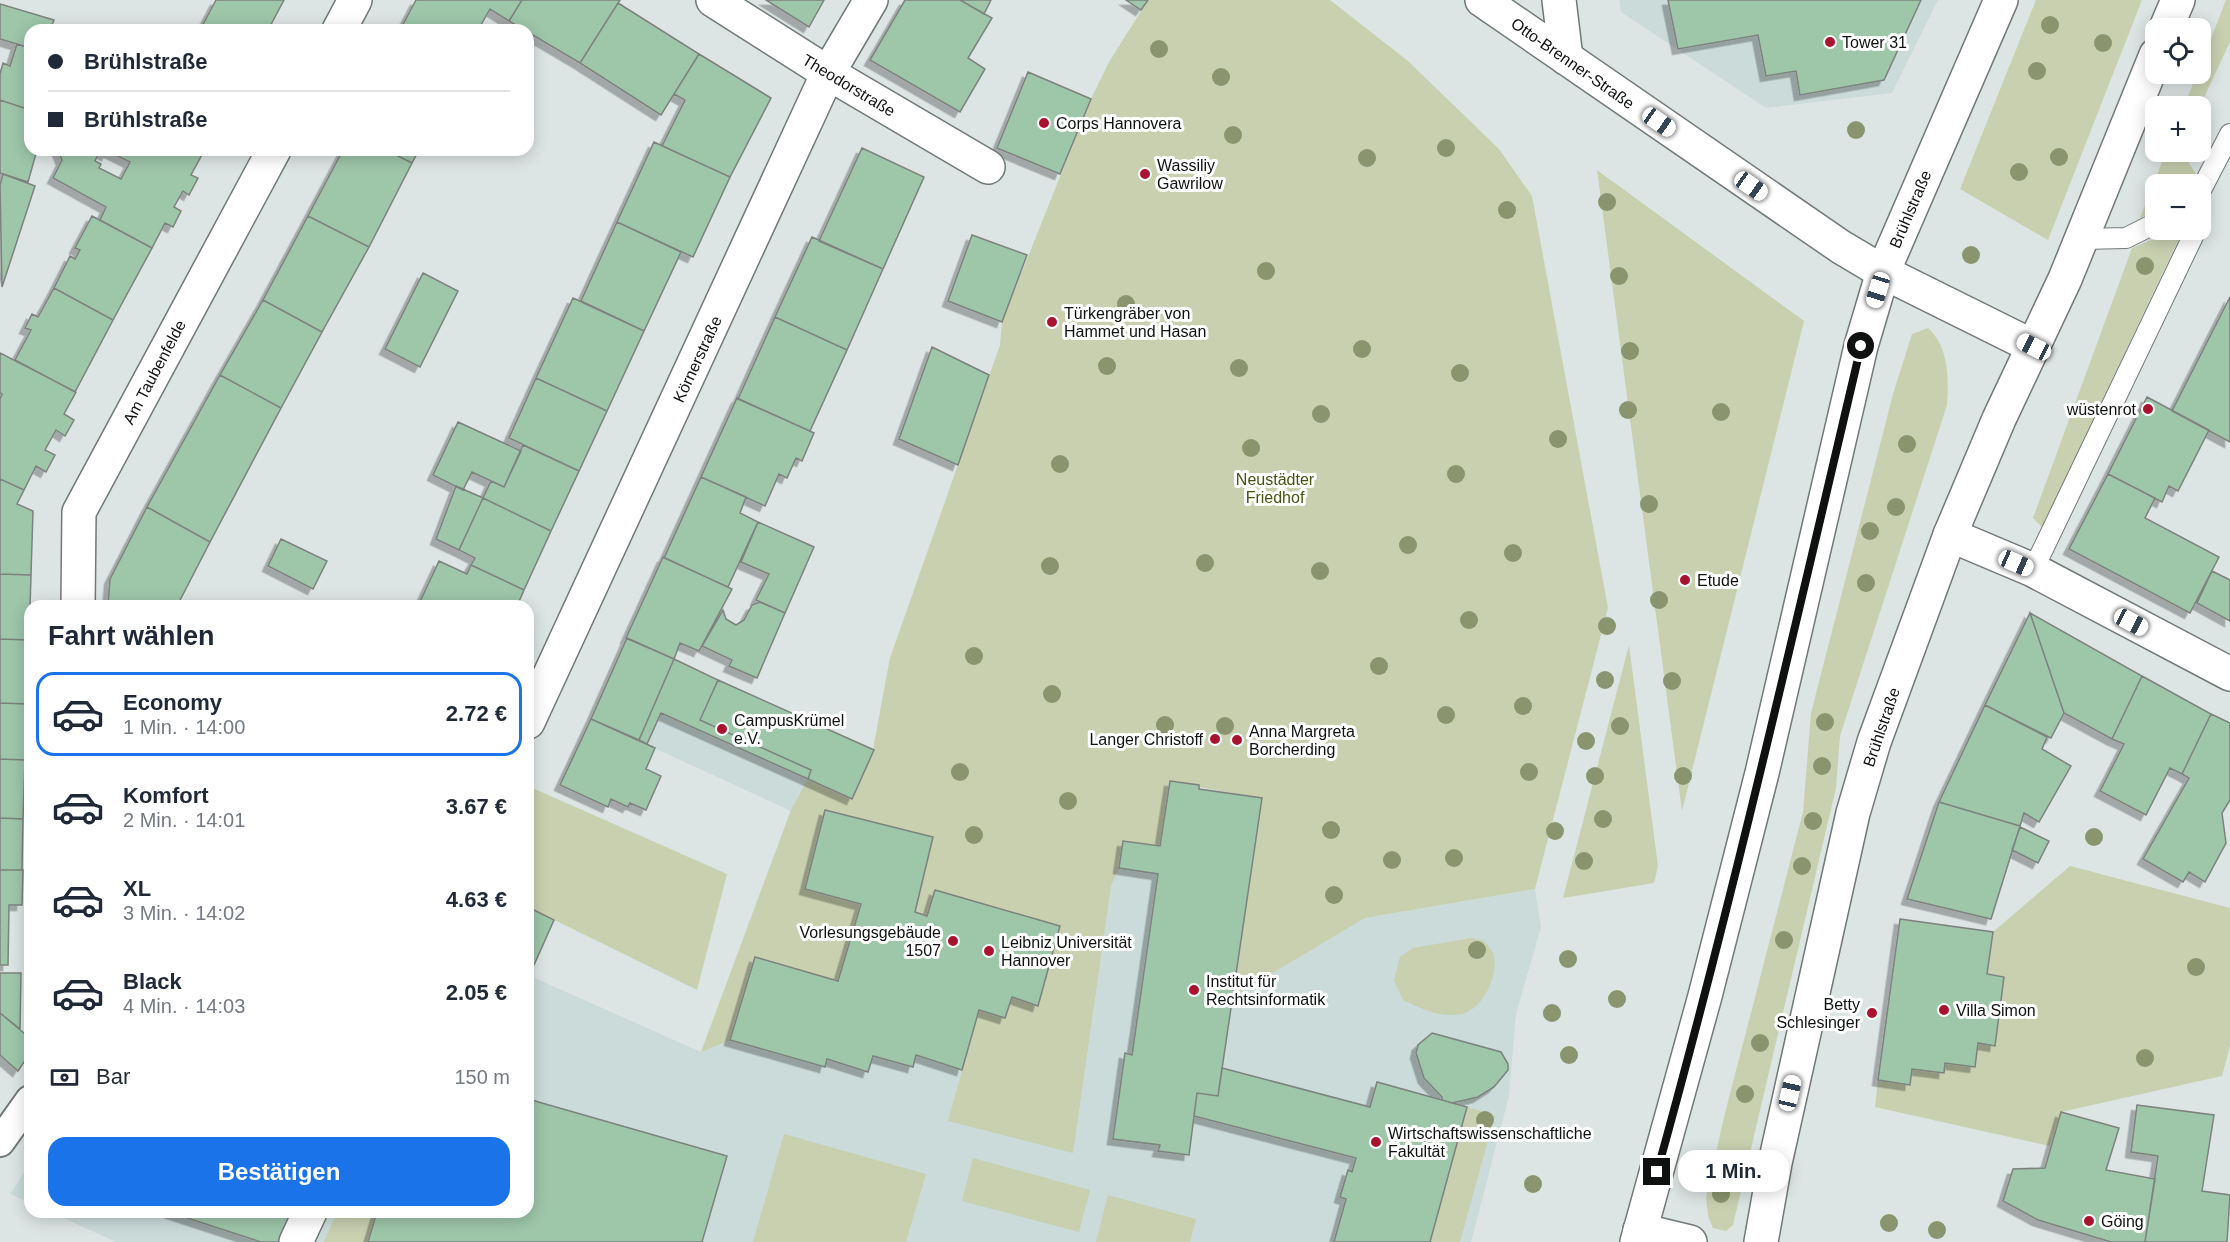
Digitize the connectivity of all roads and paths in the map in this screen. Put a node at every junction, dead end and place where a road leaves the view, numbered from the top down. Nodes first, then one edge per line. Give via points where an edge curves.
1 (355, 0) edge
2 (713, 0) edge
3 (871, 0) edge
4 (1482, 0) edge
5 (1559, 0) edge
6 (2001, 0) edge
7 (2178, 0) edge
8 (2170, 18) edge
9 (342, 24) edge
10 (1566, 58) junction
11 (828, 73) junction
12 (2145, 82) edge
13 (2230, 134) edge
14 (271, 156) edge
15 (988, 167) dead end
16 (2209, 174) edge
17 (2145, 228) edge
18 (2082, 239) junction
19 (2191, 240) edge
20 (1883, 272) junction
21 (2034, 347) junction
22 (1950, 535) junction
23 (2033, 570) junction
24 (78, 600) edge
25 (2230, 674) edge
26 (534, 709) edge
27 (24, 1108) edge
28 (0, 1142) edge
29 (307, 1218) edge
30 (1639, 1236) edge
31 (296, 1242) edge
32 (1690, 1242) edge
33 (1761, 1242) edge

1 - 9 street
2 - 11 street, Theodorstraße
3 - 11 street, Körnerstraße
4 - 10 street, Otto-Brenner-Straße
5 - 10 street
6 - 20 street, Brühlstraße
7 - 8 street
10 - 20 street, Otto-Brenner-Straße
11 - 15 street, Theodorstraße
11 - 26 street, Körnerstraße
12 - 18 street, Brühlstraße
13 - 16 lane
14 - 24 street, Am Taubenfelde via 79,512
17 - 18 lane via 2126,238
18 - 21 street, Brühlstraße
19 - 23 lane
20 - 21 street, Otto-Brenner-Straße
20 - 30 street, Brühlstraße via 1861,346 1762,772
21 - 22 street, Brühlstraße
22 - 23 street
22 - 33 street, Brühlstraße via 1874,742 1853,813
23 - 25 street
27 - 28 street
29 - 31 street
30 - 32 street

